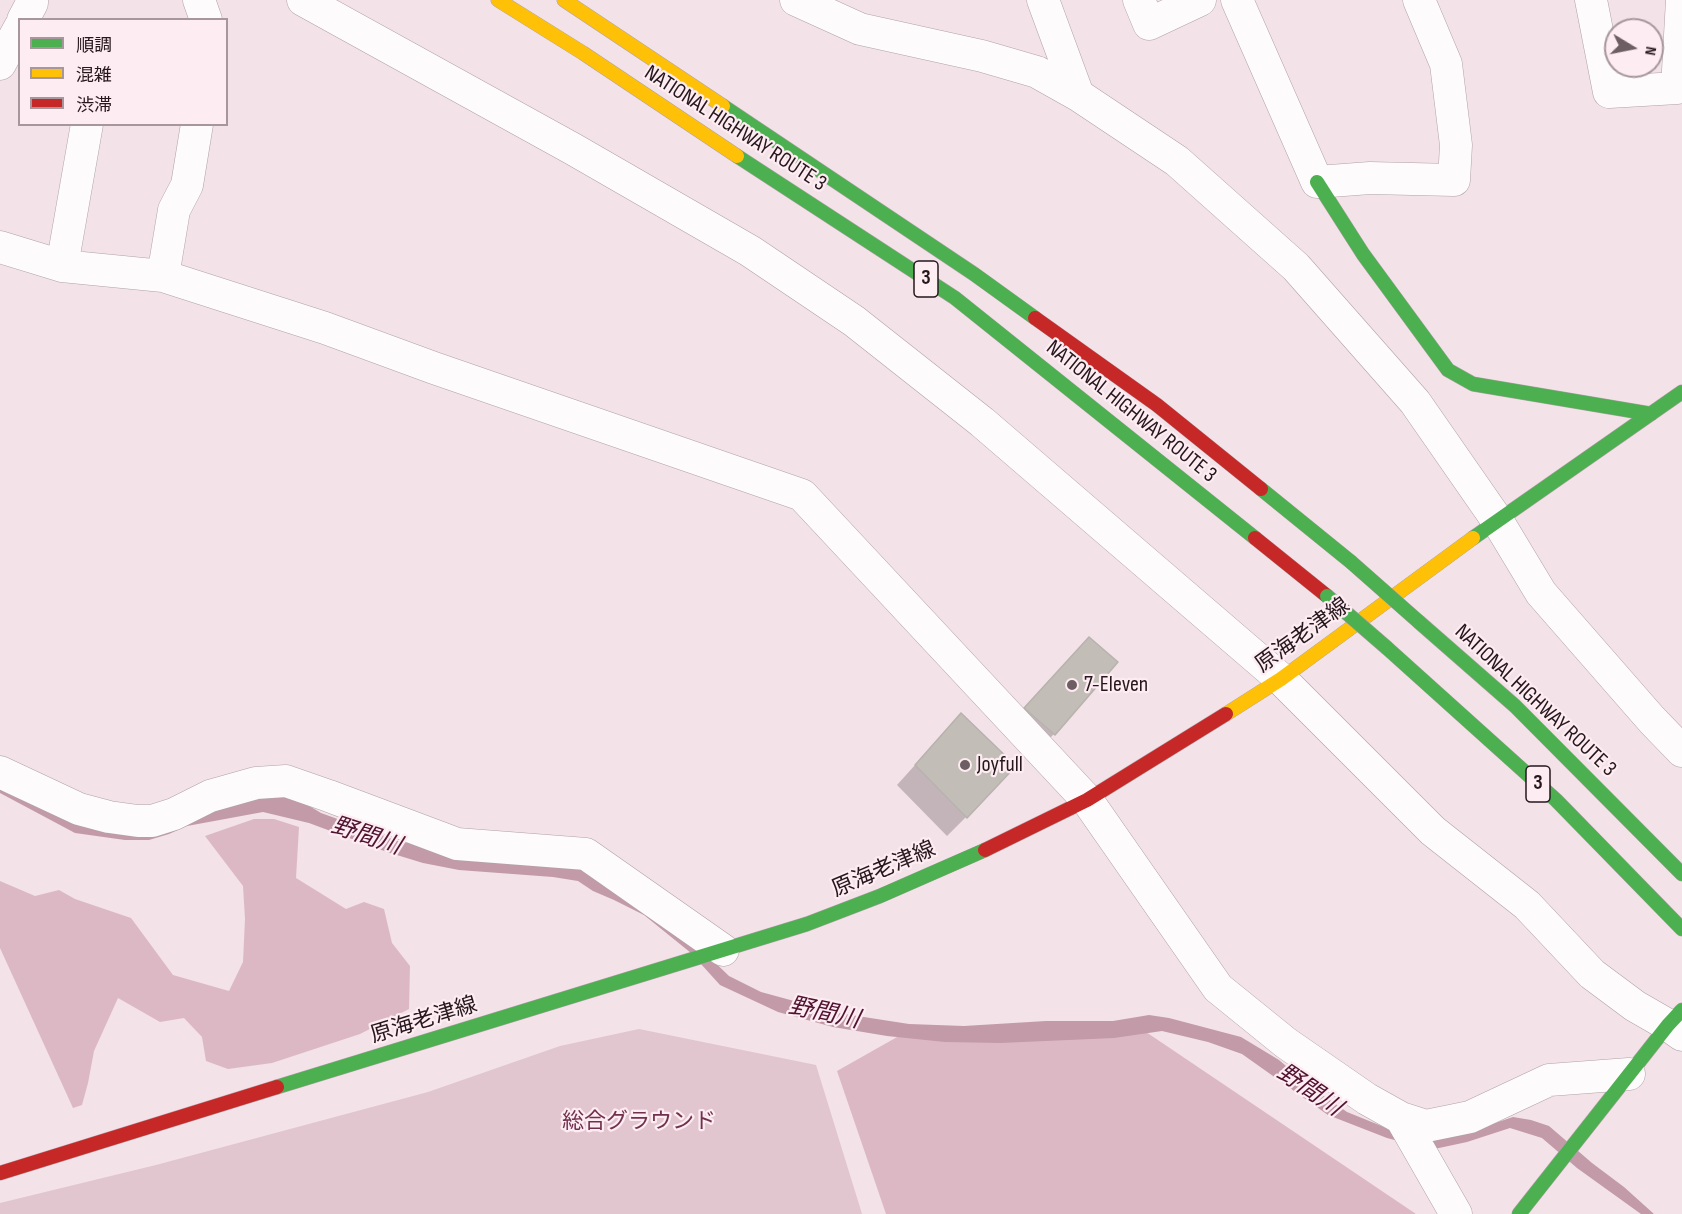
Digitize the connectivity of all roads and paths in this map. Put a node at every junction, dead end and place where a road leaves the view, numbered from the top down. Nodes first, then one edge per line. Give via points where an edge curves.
1 (32, 0) edge
2 (200, 0) edge
3 (303, 0) edge
4 (498, 0) edge
5 (564, 0) edge
6 (796, 0) edge
7 (1042, 0) edge
8 (1139, 0) edge
9 (1200, 0) edge
10 (1237, 0) edge
11 (1419, 0) edge
12 (1591, 0) edge
13 (1682, 0) edge
14 (25, 18) edge
15 (205, 18) edge
16 (18, 31) edge
17 (0, 64) edge
18 (1078, 95) junction
19 (87, 126) edge
20 (197, 126) edge
21 (1317, 182) junction
22 (0, 247) edge
23 (62, 266) junction
24 (163, 276) junction
25 (1682, 392) edge
26 (1651, 414) junction
27 (1497, 520) junction
28 (1281, 679) junction
29 (1682, 751) edge
30 (0, 772) edge
31 (1087, 800) junction
32 (1682, 874) edge
33 (1682, 929) edge
34 (723, 950) junction
35 (1677, 1023) edge
36 (1629, 1074) junction
37 (1401, 1118) junction
38 (0, 1173) edge
39 (1456, 1214) edge
40 (1520, 1214) edge

1 - 14 street
2 - 15 street
3 - 28 street via 750,251 854,321 982,422
4 - 33 main road, NATIONAL HIGHWAY ROUTE 3 / 3, bridge via 955,298 1387,648 1556,800
5 - 32 main road, NATIONAL HIGHWAY ROUTE 3 / 3, bridge via 974,274 1157,405 1351,562 1515,706
6 - 18 street via 860,29 1037,72
7 - 18 street
8 - 9 street via 1149,24
10 - 21 street
11 - 21 street via 1446,64 1456,145 1454,180 1370,178
12 - 13 street via 1609,92 1677,88
16 - 17 street
18 - 27 street via 1177,161 1296,267 1415,402
19 - 23 street
20 - 24 street via 187,185 174,210
21 - 26 main road via 1362,254 1448,370 1473,384
22 - 23 street
23 - 24 street
24 - 31 street via 325,328 802,495
25 - 26 main road, 原海老津線
26 - 27 main road, 原海老津線
27 - 28 main road, 原海老津線
27 - 29 street via 1541,593
28 - 31 main road, 原海老津線
28 - 35 street via 1433,831 1527,905 1593,974 1635,1006
30 - 34 street via 80,809 138,821 174,814 210,796 256,783 286,781 457,844 586,854
31 - 34 main road, 原海老津線 via 880,896
31 - 37 street via 1218,988 1286,1043
34 - 38 main road, 原海老津線
35 - 36 main road
36 - 37 street via 1549,1080 1470,1117 1426,1125
36 - 40 main road
37 - 39 street

